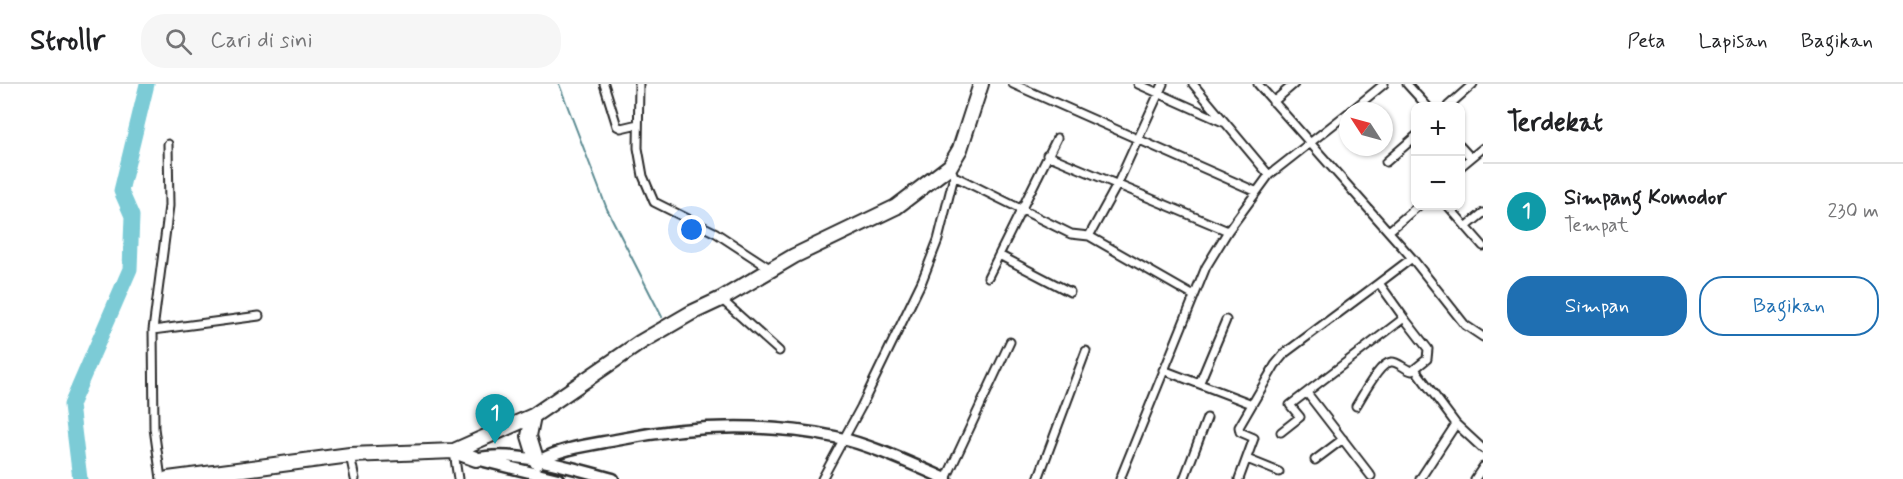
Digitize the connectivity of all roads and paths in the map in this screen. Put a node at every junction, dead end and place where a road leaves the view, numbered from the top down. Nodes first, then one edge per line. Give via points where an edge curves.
1 (604, 84) edge
2 (639, 84) edge
3 (981, 84) edge
4 (1013, 84) edge
5 (1138, 84) edge
6 (1163, 84) edge
7 (1192, 84) edge
8 (1258, 84) edge
9 (1294, 84) edge
10 (1384, 84) edge
11 (1407, 84) edge
12 (1473, 84) edge
13 (1160, 94) junction
14 (1274, 102) junction
15 (1362, 102) edge
16 (1423, 102) edge
17 (1453, 102) edge
18 (1339, 120) edge
19 (1227, 123) junction
20 (638, 124) junction
21 (1056, 138) dead end
22 (1411, 140) edge
23 (1139, 141) junction
24 (1310, 143) junction
25 (168, 144) dead end
26 (1483, 148) edge
27 (1465, 151) edge
28 (1047, 155) junction
29 (1471, 158) junction
30 (1386, 162) dead end
31 (1465, 163) edge
32 (952, 171) junction
33 (1269, 175) junction
34 (1117, 185) junction
35 (1255, 191) junction
36 (1022, 208) junction
37 (1413, 210) edge
38 (1451, 210) edge
39 (1483, 213) edge
40 (1466, 227) junction
41 (1228, 231) junction
42 (1389, 231) junction
43 (1089, 236) junction
44 (1483, 246) edge
45 (999, 255) junction
46 (1412, 258) junction
47 (771, 269) junction
48 (988, 278) dead end
49 (1380, 283) junction
50 (1070, 292) dead end
51 (1194, 296) junction
52 (721, 299) junction
53 (259, 316) dead end
54 (1404, 318) junction
55 (1226, 320) dead end
56 (153, 330) junction
57 (1483, 337) edge
58 (1010, 342) dead end
59 (779, 351) dead end
60 (1086, 351) dead end
61 (1414, 369) junction
62 (1163, 370) junction
63 (1200, 382) junction
64 (1307, 393) junction
65 (1251, 404) junction
66 (1356, 406) dead end
67 (533, 416) junction
68 (1207, 418) dead end
69 (1456, 424) junction
70 (1281, 432) dead end
71 (1343, 439) junction
72 (843, 440) junction
73 (1483, 449) edge
74 (454, 451) junction
75 (350, 455) junction
76 (476, 459) junction
77 (1247, 459) junction
78 (1315, 460) dead end
79 (537, 462) junction
80 (1483, 467) edge
81 (1279, 472) dead end
82 (241, 475) edge
83 (1371, 476) dead end
84 (161, 479) edge
85 (168, 479) edge
86 (354, 479) edge
87 (458, 479) edge
88 (558, 479) edge
89 (613, 479) edge
90 (822, 479) edge
91 (946, 479) edge
92 (1038, 479) edge
93 (1120, 479) edge
94 (1184, 479) edge
95 (1239, 479) edge
96 (1420, 479) edge
97 (1475, 479) edge

1 - 20 street via 616,126
2 - 20 street
3 - 32 highway
4 - 23 street
5 - 13 street
6 - 13 street
7 - 19 street
8 - 14 street
9 - 14 street
10 - 15 street
11 - 16 street
12 - 17 street
13 - 19 street
13 - 23 street
14 - 24 street
18 - 24 street
19 - 33 street
20 - 47 street via 643,176 654,202 716,233
21 - 28 street
22 - 30 street
23 - 34 street
23 - 35 street
24 - 33 street
24 - 42 street
25 - 56 street via 168,206
26 - 29 street
27 - 29 street
28 - 34 street
28 - 36 street
29 - 31 street
32 - 36 street
32 - 47 highway via 896,207
32 - 72 street via 938,240 922,281
33 - 35 street
34 - 41 street
34 - 43 street
35 - 41 street
36 - 43 street via 1071,234
36 - 45 street
37 - 42 street
38 - 40 street
39 - 40 street
40 - 44 street
41 - 51 street
42 - 46 street
43 - 51 street
45 - 48 street
45 - 50 street
46 - 49 street
46 - 57 street via 1466,325
47 - 52 highway
49 - 54 street
49 - 65 street via 1285,353
51 - 62 street
52 - 59 street
52 - 67 highway via 641,342
53 - 56 street
54 - 61 street via 1429,352 1427,359
54 - 64 street
55 - 63 street
56 - 84 street via 154,428
58 - 91 street
60 - 92 street
61 - 66 street via 1409,371 1389,363 1376,374
61 - 69 street
62 - 63 street
62 - 93 street
63 - 65 street
64 - 70 street via 1290,405 1299,417
64 - 71 street
65 - 77 street via 1238,429 1254,438
67 - 74 highway
67 - 79 highway via 529,436
68 - 94 street
69 - 73 street
69 - 96 street
71 - 78 street
71 - 83 street
72 - 79 main road via 772,428 714,426 566,450
72 - 90 street
72 - 91 main road
74 - 75 highway
74 - 76 highway
74 - 87 street
75 - 82 highway
75 - 86 street
76 - 79 main road via 489,455
76 - 88 main road
77 - 81 street
77 - 95 street
79 - 89 main road
80 - 97 street
82 - 85 highway

